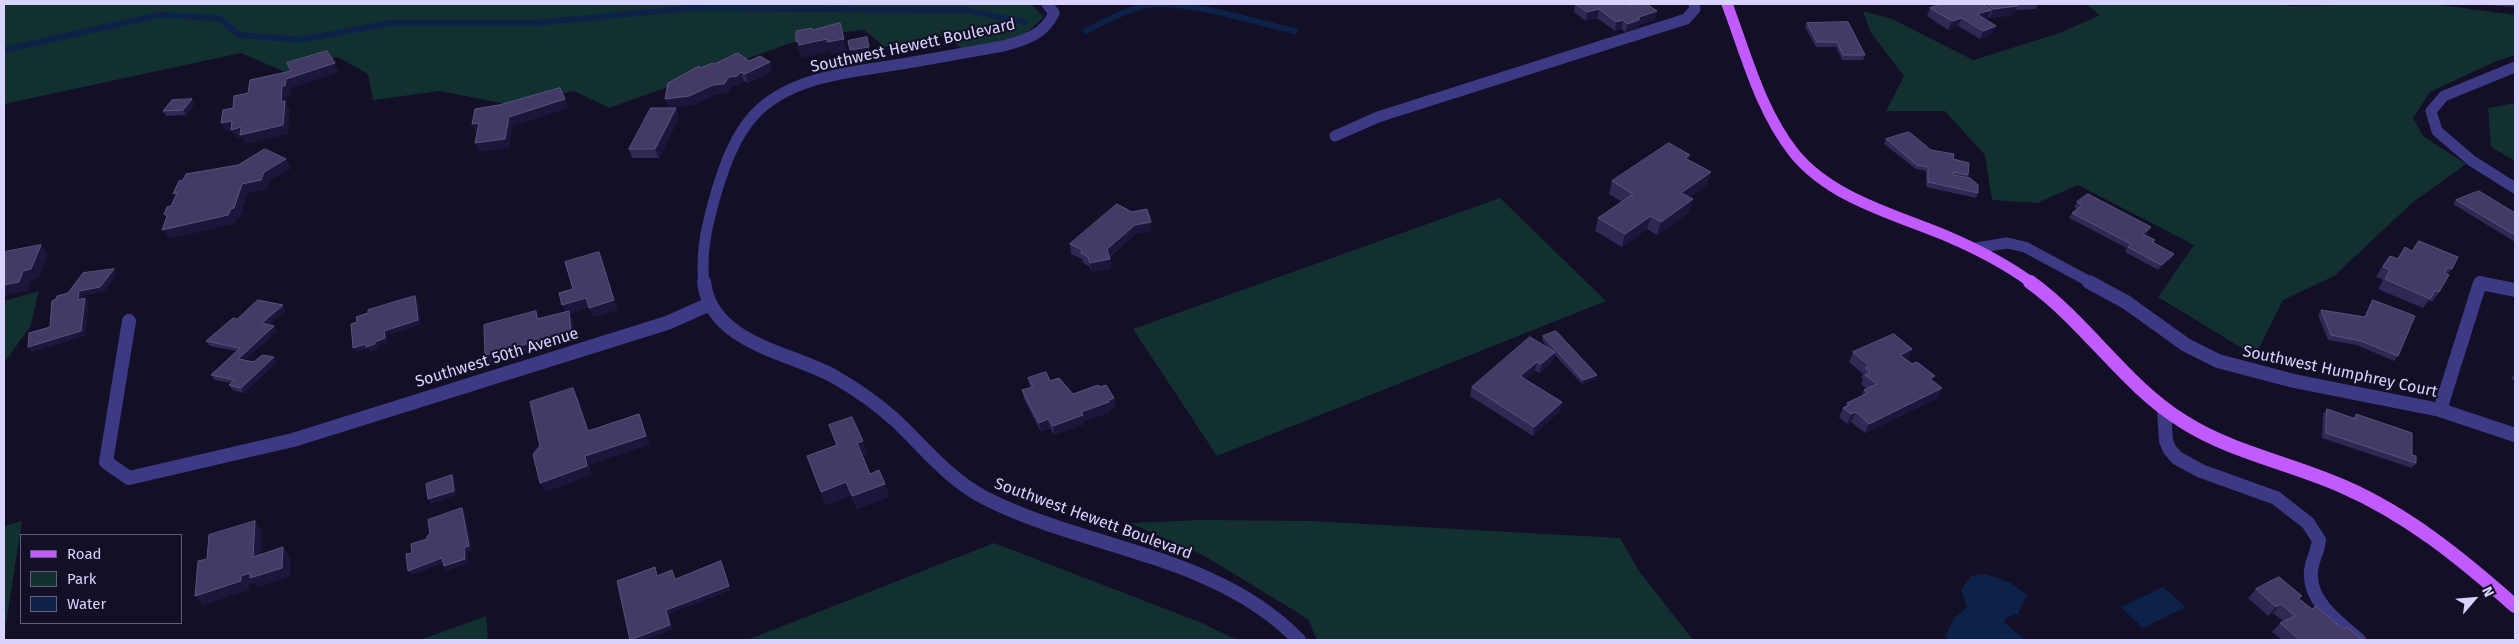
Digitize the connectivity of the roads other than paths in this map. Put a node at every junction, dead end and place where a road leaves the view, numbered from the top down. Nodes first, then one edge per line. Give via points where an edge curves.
1 (1047, 4) edge
2 (1694, 4) edge
3 (1727, 4) edge
4 (2515, 67) edge
5 (1335, 136) dead end
6 (2515, 188) edge
7 (1976, 248) junction
8 (2515, 290) edge
9 (710, 304) junction
10 (129, 321) dead end
11 (2164, 409) junction
12 (2440, 410) junction
13 (2515, 435) edge
14 (2515, 606) edge
15 (1298, 640) edge
16 (2359, 640) edge

1 - 9 street, Southwest Hewett Boulevard via 1054,13 1048,26 1025,40 820,80 784,92 757,112 734,145 725,166 706,231 701,279
2 - 5 street via 1695,9 1686,19 1378,116
3 - 7 main road via 1770,110 1790,147 1803,162 1845,192
4 - 6 street via 2444,96 2431,111 2437,131 2472,161
7 - 11 main road via 2027,280 2067,312 2130,382
7 - 12 street, Southwest Humphrey Court via 2006,243 2025,247 2126,302 2186,345 2218,360 2294,381
8 - 12 street via 2480,284
9 - 10 street, Southwest 50th Avenue via 668,323 293,440 129,478 106,462
9 - 15 street, Southwest Hewett Boulevard via 742,336 856,390 881,408 957,480 983,497 1218,584 1282,622
11 - 14 main road via 2188,425 2315,474 2388,509 2458,556
11 - 16 street via 2166,440 2175,455 2194,468 2278,500 2316,531 2320,547 2312,567 2313,588 2335,619
12 - 13 street, Southwest Humphrey Court

